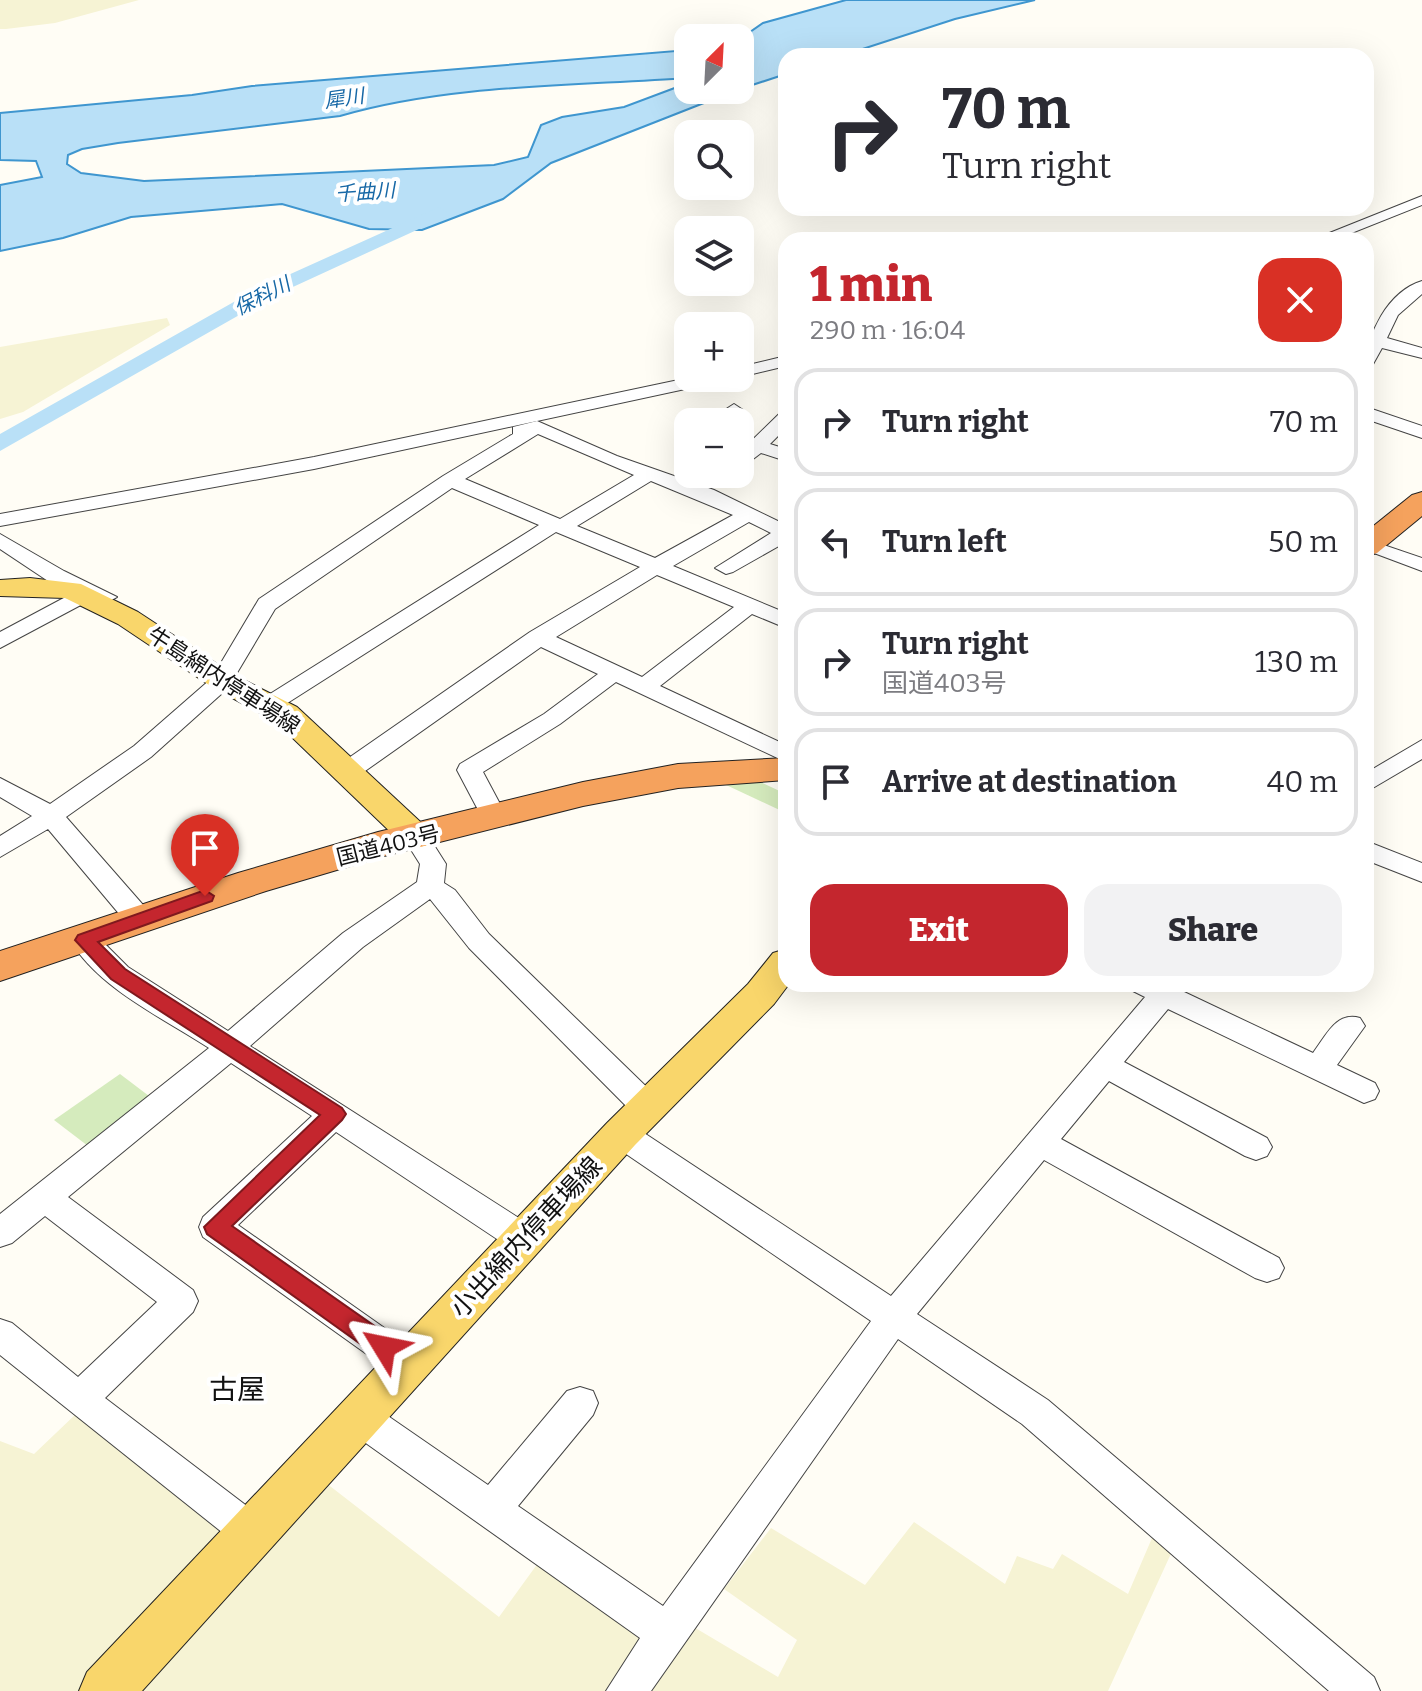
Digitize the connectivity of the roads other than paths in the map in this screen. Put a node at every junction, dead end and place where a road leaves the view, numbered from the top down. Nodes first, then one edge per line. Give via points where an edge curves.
1 (1422, 200) edge
2 (1403, 226) dead end
3 (1342, 232) edge
4 (1365, 232) edge
5 (1422, 286) edge
6 (1374, 345) edge
7 (1422, 353) edge
8 (1374, 354) edge
9 (778, 363) edge
10 (754, 369) edge
11 (674, 386) edge
12 (1374, 416) edge
13 (778, 426) edge
14 (537, 427) junction
15 (1422, 432) edge
16 (754, 442) edge
17 (759, 444) junction
18 (754, 449) edge
19 (778, 452) edge
20 (314, 463) junction
21 (647, 475) junction
22 (450, 480) junction
23 (713, 488) edge
24 (707, 494) junction
25 (1422, 501) edge
26 (778, 513) edge
27 (759, 519) junction
28 (558, 525) junction
29 (778, 529) edge
30 (1, 532) edge
31 (778, 538) edge
32 (1374, 541) edge
33 (1374, 548) edge
34 (654, 565) junction
35 (1422, 565) edge
36 (726, 568) dead end
37 (0, 588) edge
38 (83, 596) junction
39 (750, 605) junction
40 (116, 612) junction
41 (778, 615) edge
42 (538, 637) junction
43 (0, 641) edge
44 (612, 674) junction
45 (223, 681) junction
46 (644, 687) junction
47 (270, 704) junction
48 (1422, 748) edge
49 (778, 750) edge
50 (349, 770) junction
51 (778, 770) edge
52 (1374, 779) edge
53 (0, 786) edge
54 (51, 816) junction
55 (494, 817) junction
56 (416, 837) junction
57 (0, 848) edge
58 (1374, 853) edge
59 (1422, 873) edge
60 (430, 886) junction
61 (141, 921) junction
62 (84, 940) junction
63 (0, 966) edge
64 (778, 972) edge
65 (1156, 992) edge
66 (1170, 992) edge
67 (1350, 1026) dead end
68 (232, 1045) junction
69 (1105, 1065) junction
70 (1318, 1068) junction
71 (1364, 1091) dead end
72 (335, 1114) junction
73 (634, 1120) junction
74 (1040, 1143) junction
75 (1256, 1147) dead end
76 (45, 1198) junction
77 (0, 1233) edge
78 (524, 1239) junction
79 (1267, 1268) dead end
80 (895, 1316) junction
81 (0, 1334) edge
82 (408, 1364) junction
83 (79, 1400) junction
84 (580, 1403) dead end
85 (359, 1417) junction
86 (491, 1510) junction
87 (251, 1532) junction
88 (667, 1633) junction
89 (106, 1691) edge
90 (626, 1691) edge
91 (1360, 1691) edge

1 - 3 street
2 - 4 street
5 - 6 street via 1391,313
7 - 8 street
9 - 10 street
11 - 20 street
12 - 15 street
13 - 17 street
14 - 20 street via 351,462
14 - 21 street
14 - 22 street
16 - 17 street
17 - 18 street
17 - 19 street
20 - 30 street
21 - 24 street
21 - 28 street
22 - 28 street
22 - 45 street via 267,604
23 - 24 street
24 - 27 street
25 - 32 highway
26 - 27 street
27 - 29 street
27 - 34 street
28 - 34 street
28 - 47 street
30 - 40 street via 56,576 112,599
31 - 36 street
33 - 35 street
34 - 39 street
34 - 42 street
37 - 38 main road, 牛島綿内停車場線 via 30,586
38 - 40 main road, 牛島綿内停車場線
38 - 43 street
39 - 41 street
39 - 46 street
40 - 45 main road, 牛島綿内停車場線
42 - 44 street
42 - 50 street
44 - 46 street
44 - 55 street via 469,770
45 - 47 main road, 牛島綿内停車場線
45 - 54 street via 123,769
46 - 49 street
47 - 50 main road, 牛島綿内停車場線
48 - 52 street
50 - 56 main road, 牛島綿内停車場線
51 - 55 highway, 国道403号 via 678,776
53 - 54 street
54 - 57 street
54 - 61 street
55 - 56 highway, 国道403号
56 - 60 street via 433,864
56 - 61 highway, 国道403号 via 252,882
58 - 59 street
60 - 68 street via 353,940
60 - 73 street via 445,897
61 - 62 highway, 国道403号
62 - 63 highway, 国道403号
62 - 68 street via 118,974
64 - 73 main road, 小出綿内停車場線
65 - 69 street
66 - 70 street
67 - 70 street
68 - 72 street
68 - 76 street
69 - 74 street
69 - 75 street
70 - 71 street
72 - 78 street
72 - 82 street via 215,1227
73 - 78 main road, 小出綿内停車場線
73 - 80 street
74 - 79 street
74 - 80 street
76 - 77 street
76 - 83 street via 181,1301
78 - 82 main road, 小出綿内停車場線
80 - 88 street
80 - 91 street via 1035,1412
81 - 83 street
82 - 85 main road, 小出綿内停車場線
83 - 87 street
84 - 86 street
85 - 86 street
85 - 87 main road, 小出綿内停車場線
86 - 88 street
87 - 89 main road, 小出綿内停車場線
88 - 90 street

